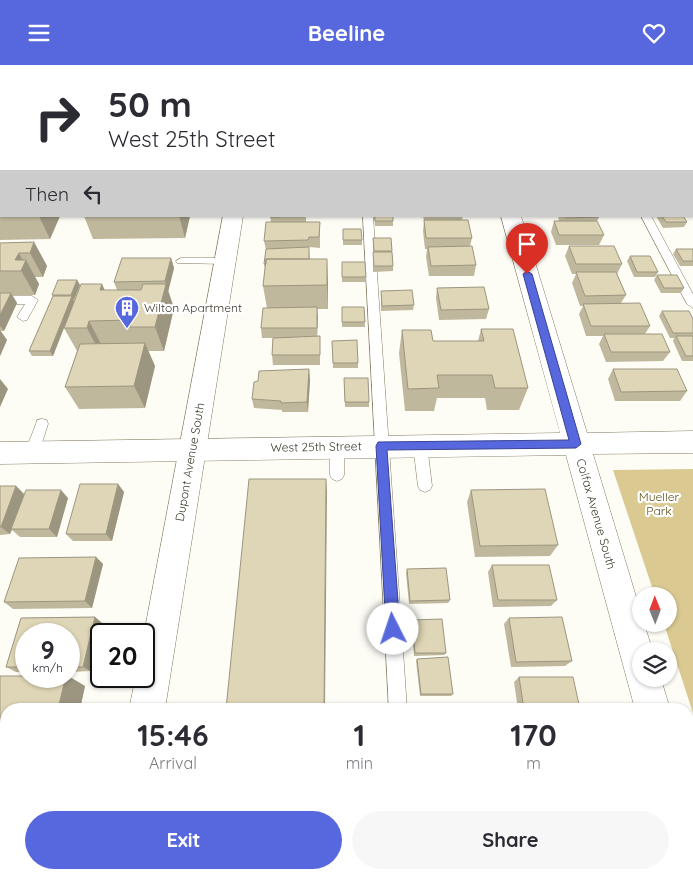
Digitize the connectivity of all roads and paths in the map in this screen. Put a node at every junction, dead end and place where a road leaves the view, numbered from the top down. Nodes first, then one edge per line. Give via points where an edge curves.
1 (233, 217) edge
2 (368, 217) edge
3 (511, 217) edge
4 (647, 217) edge
5 (182, 261) dead end
6 (225, 261) junction
7 (0, 300) edge
8 (693, 304) edge
9 (23, 317) dead end
10 (42, 424) dead end
11 (693, 442) edge
12 (576, 444) junction
13 (420, 445) junction
14 (382, 446) junction
15 (337, 447) junction
16 (192, 450) junction
17 (32, 452) junction
18 (0, 453) edge
19 (337, 475) dead end
20 (425, 486) dead end
21 (633, 642) edge
22 (646, 687) edge
23 (148, 703) edge
24 (398, 703) edge
25 (651, 703) edge

1 - 6 street, Dupont Avenue South
2 - 14 lane
3 - 12 street, Colfax Avenue South
4 - 8 lane
5 - 6 lane
6 - 16 street, Dupont Avenue South
7 - 9 lane via 32,300
10 - 17 lane
11 - 12 street, West 25th Street
12 - 13 street, West 25th Street
12 - 21 street, Colfax Avenue South
13 - 14 street, West 25th Street
13 - 20 lane
14 - 15 street, West 25th Street
14 - 24 lane
15 - 16 street, West 25th Street
15 - 19 lane
16 - 17 street, West 25th Street
16 - 23 street, Dupont Avenue South
17 - 18 street, West 25th Street
22 - 25 street

